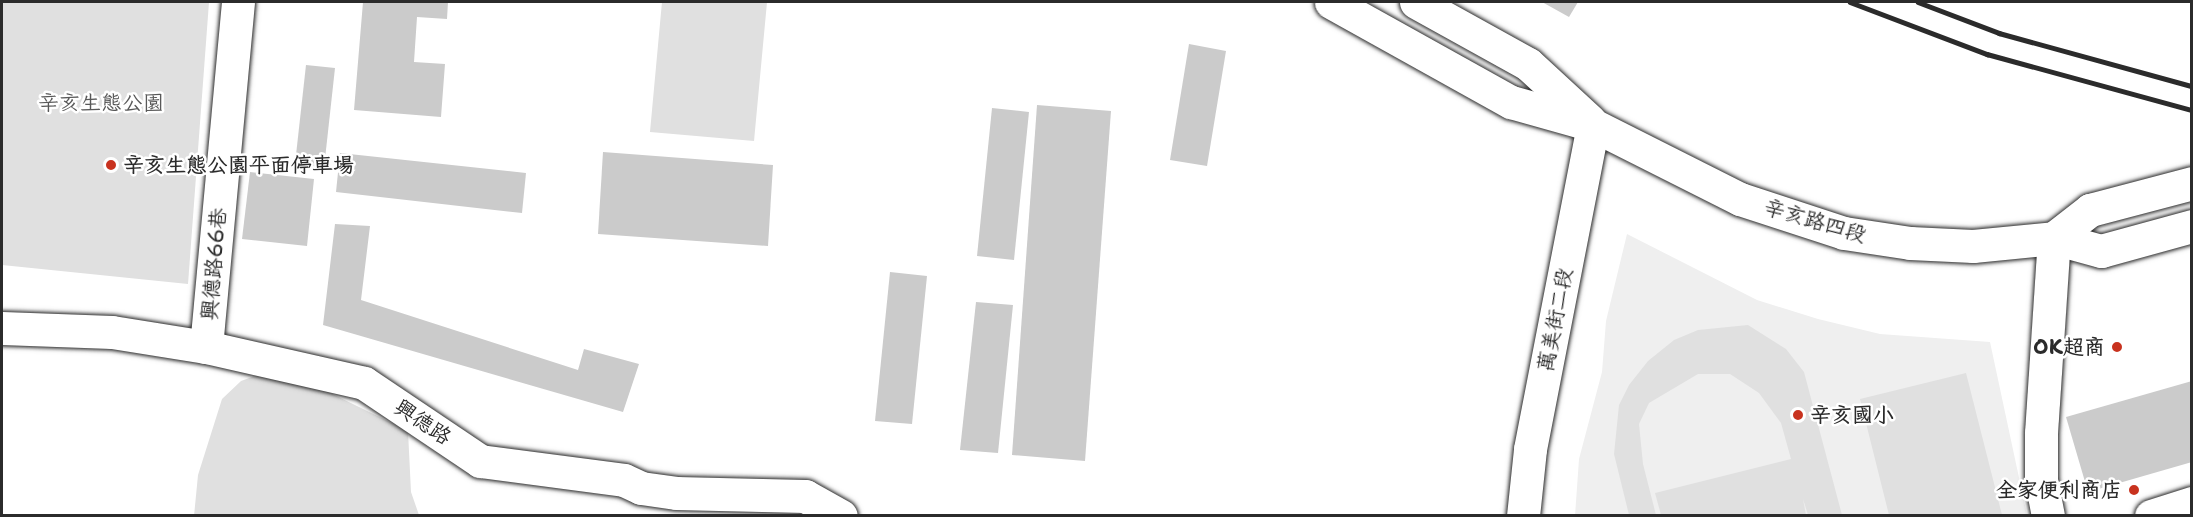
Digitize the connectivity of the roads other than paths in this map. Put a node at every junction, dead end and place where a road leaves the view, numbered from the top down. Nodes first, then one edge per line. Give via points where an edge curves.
1 (238, 2) edge
2 (1331, 2) edge
3 (1416, 2) edge
4 (1593, 125) junction
5 (2192, 183) edge
6 (2192, 226) edge
7 (2054, 238) junction
8 (2, 328) edge
9 (206, 347) junction
10 (2192, 503) edge
11 (841, 516) edge
12 (1523, 516) edge
13 (2048, 516) edge
14 (2151, 516) edge

1 - 9 street, 興德路66巷
2 - 4 street, 辛亥路四段 via 1511,102
3 - 4 street, 辛亥路四段 via 1528,64
4 - 7 street, 辛亥路四段 via 1740,199 1844,233 1910,243 1973,246
4 - 12 street, 萬美街二段 via 1530,449
5 - 7 street via 2090,210
6 - 7 street, 辛亥路四段 via 2101,251
7 - 13 street via 2041,434 2041,480
8 - 9 street, 興德路 via 112,332
9 - 11 street, 興德路 via 364,383 480,461 624,480 641,488 676,493 805,496
10 - 14 street

